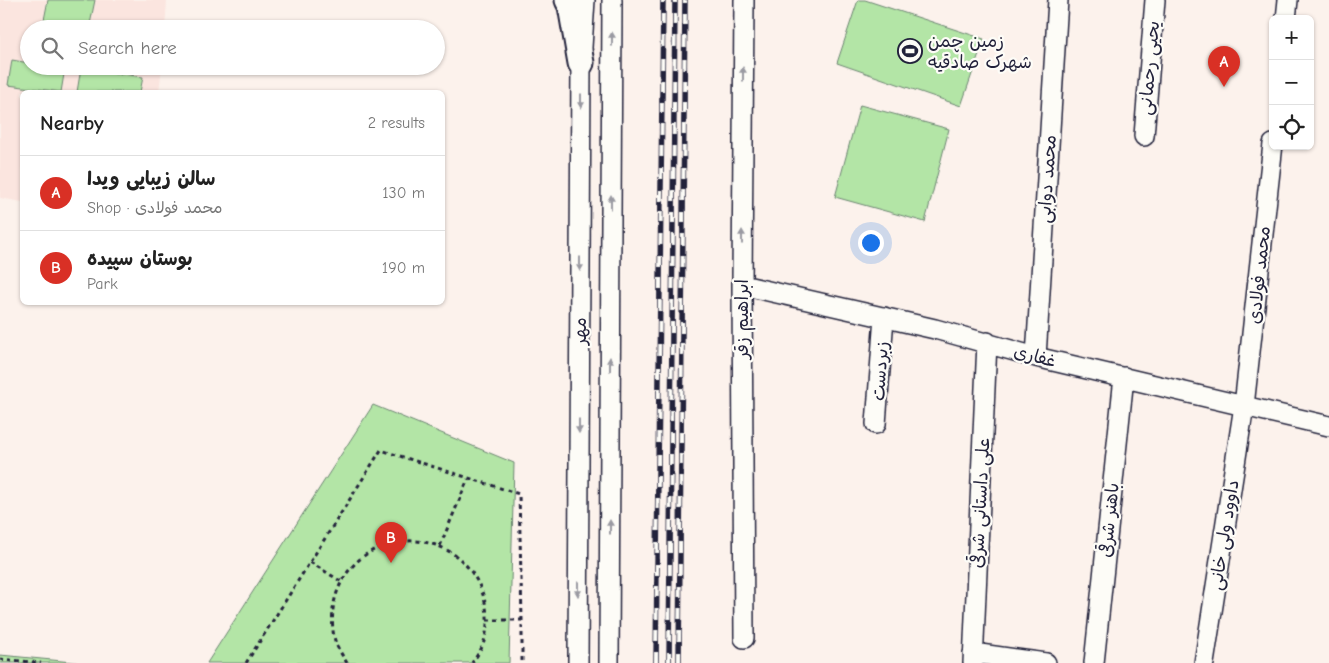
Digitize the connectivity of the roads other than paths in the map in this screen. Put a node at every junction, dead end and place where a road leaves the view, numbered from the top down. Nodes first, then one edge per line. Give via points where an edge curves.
1 (568, 0) edge
2 (585, 0) edge
3 (612, 0) edge
4 (744, 0) edge
5 (1058, 0) edge
6 (1155, 0) edge
7 (1288, 0) edge
8 (1286, 15) edge
9 (581, 63) junction
10 (1144, 136) dead end
11 (1272, 150) edge
12 (742, 285) junction
13 (884, 318) junction
14 (987, 342) junction
15 (1036, 357) junction
16 (1124, 377) junction
17 (1244, 406) junction
18 (876, 424) dead end
19 (1329, 426) edge
20 (744, 638) dead end
21 (973, 658) edge
22 (578, 663) edge
23 (609, 663) edge
24 (1046, 663) edge
25 (1094, 663) edge
26 (1204, 663) edge

1 - 9 main road
2 - 9 street, مهر
23 -> 3 street, مهر
12 -> 4 street, ابراهیم زقر
5 - 15 street, محمد دوابی
6 - 10 street, یحیی رحمانی
7 - 8 street
9 -> 22 street, مهر
11 - 17 street, محمد فولادی
12 - 13 street, غفاری
12 - 20 street, ابراهیم زقر
13 - 14 street, غفاری
13 - 18 street, زبردست
14 - 15 street, غفاری
14 - 21 street, علی داستانی شرقی
15 - 16 street, غفاری
16 - 17 street, غفاری
16 - 25 street, باهنر شرقی
17 - 19 street, غفاری
17 - 26 street, داوود ولی خانی
21 - 24 street

